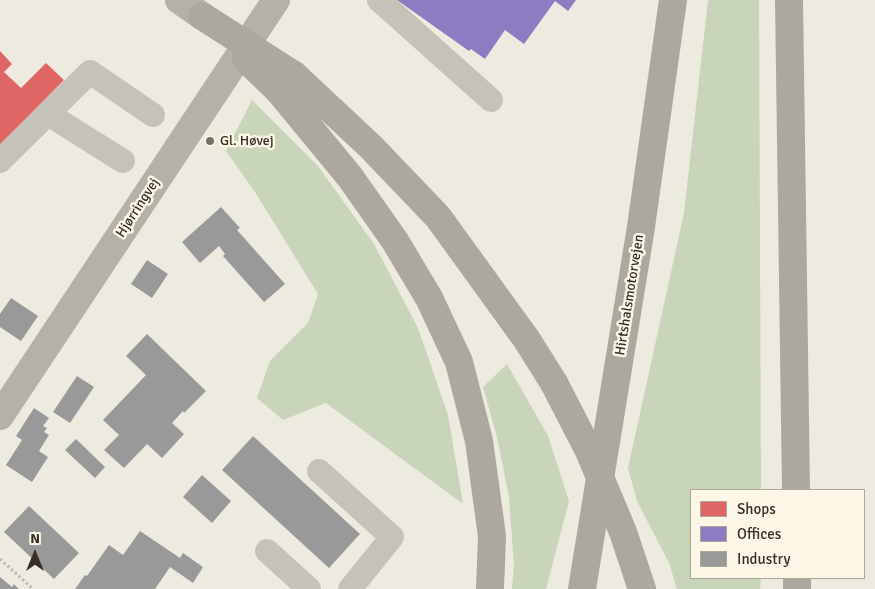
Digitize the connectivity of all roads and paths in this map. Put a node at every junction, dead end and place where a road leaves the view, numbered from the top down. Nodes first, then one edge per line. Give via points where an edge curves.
1 (276, 0) edge
2 (379, 0) edge
3 (673, 0) edge
4 (789, 0) edge
5 (189, 7) edge
6 (287, 84) junction
7 (491, 100) dead end
8 (48, 114) junction
9 (153, 115) dead end
10 (0, 161) edge
11 (123, 161) dead end
12 (0, 416) edge
13 (319, 470) dead end
14 (796, 489) edge
15 (267, 551) dead end
16 (0, 559) edge
17 (33, 589) edge
18 (309, 589) edge
19 (350, 589) edge
20 (490, 589) edge
21 (582, 589) edge
22 (642, 589) edge

1 - 12 main road, Hjørringvej
2 - 7 lane
3 - 21 highway, Hirtshalsmotorvejen via 641,227
4 - 14 highway
5 - 6 highway, bridge
6 - 20 highway via 395,240 429,298 459,362 479,440 492,536
6 - 22 highway, bridge via 371,147 438,217 527,340 554,383 589,451 623,532
8 - 9 lane via 90,72
8 - 10 lane
8 - 11 lane
13 - 19 lane via 392,537
15 - 18 lane
16 - 17 path

